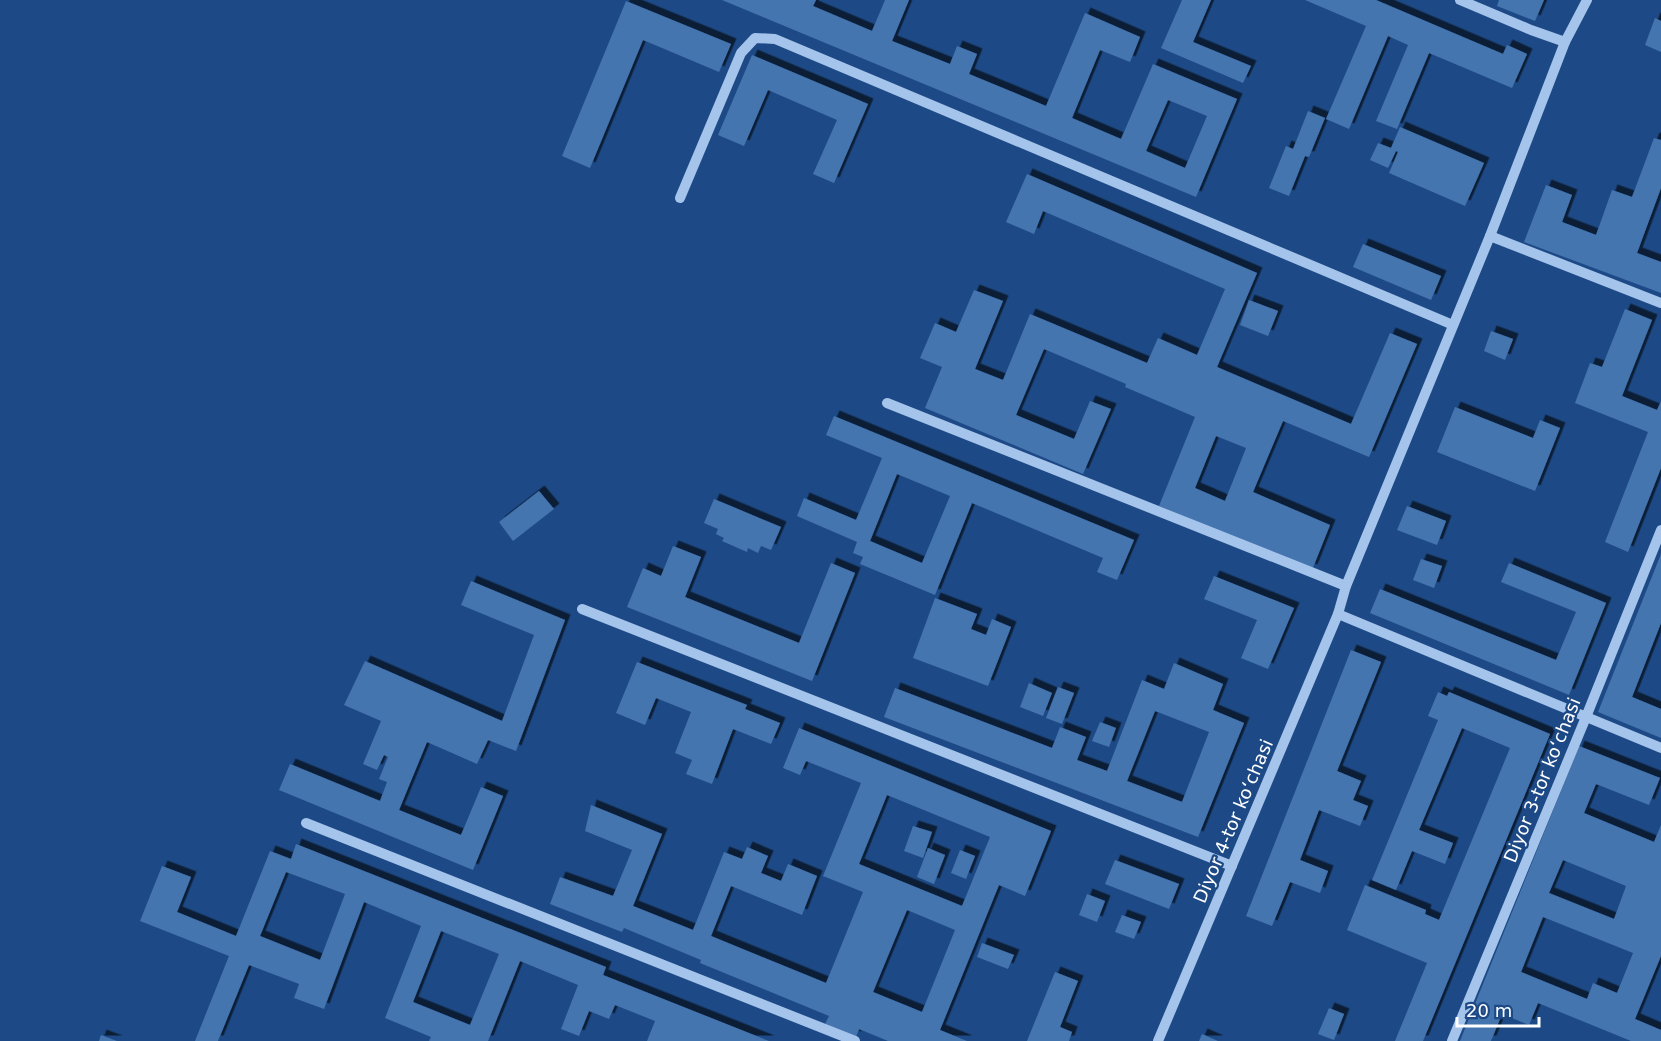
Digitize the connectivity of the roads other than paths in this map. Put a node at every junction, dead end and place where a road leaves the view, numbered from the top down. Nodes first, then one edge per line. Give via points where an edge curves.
1 (1460, 0) edge
2 (1587, 0) edge
3 (1565, 42) junction
4 (681, 198) dead end
5 (1490, 236) junction
6 (1661, 303) edge
7 (1453, 325) junction
8 (887, 403) dead end
9 (1661, 530) edge
10 (1346, 586) junction
11 (582, 609) dead end
12 (1338, 614) junction
13 (1586, 717) junction
14 (1661, 748) edge
15 (306, 823) dead end
16 (1232, 866) junction
17 (855, 1041) edge
18 (1158, 1041) edge
19 (1452, 1041) edge

1 - 3 street
2 - 3 street, Diyor 4-tor koʻchasi
3 - 5 street, Diyor 4-tor koʻchasi
4 - 7 street via 741,53 756,38 774,39
5 - 6 street
5 - 7 street, Diyor 4-tor koʻchasi
7 - 10 street, Diyor 4-tor koʻchasi
8 - 10 street
9 - 13 street, Diyor 3-tor koʻchasi
10 - 12 street, Diyor 4-tor koʻchasi
11 - 16 street
12 - 13 street
12 - 16 street, Diyor 4-tor koʻchasi
13 - 14 street
13 - 19 street, Diyor 3-tor koʻchasi
15 - 17 street
16 - 18 street, Diyor 4-tor koʻchasi

